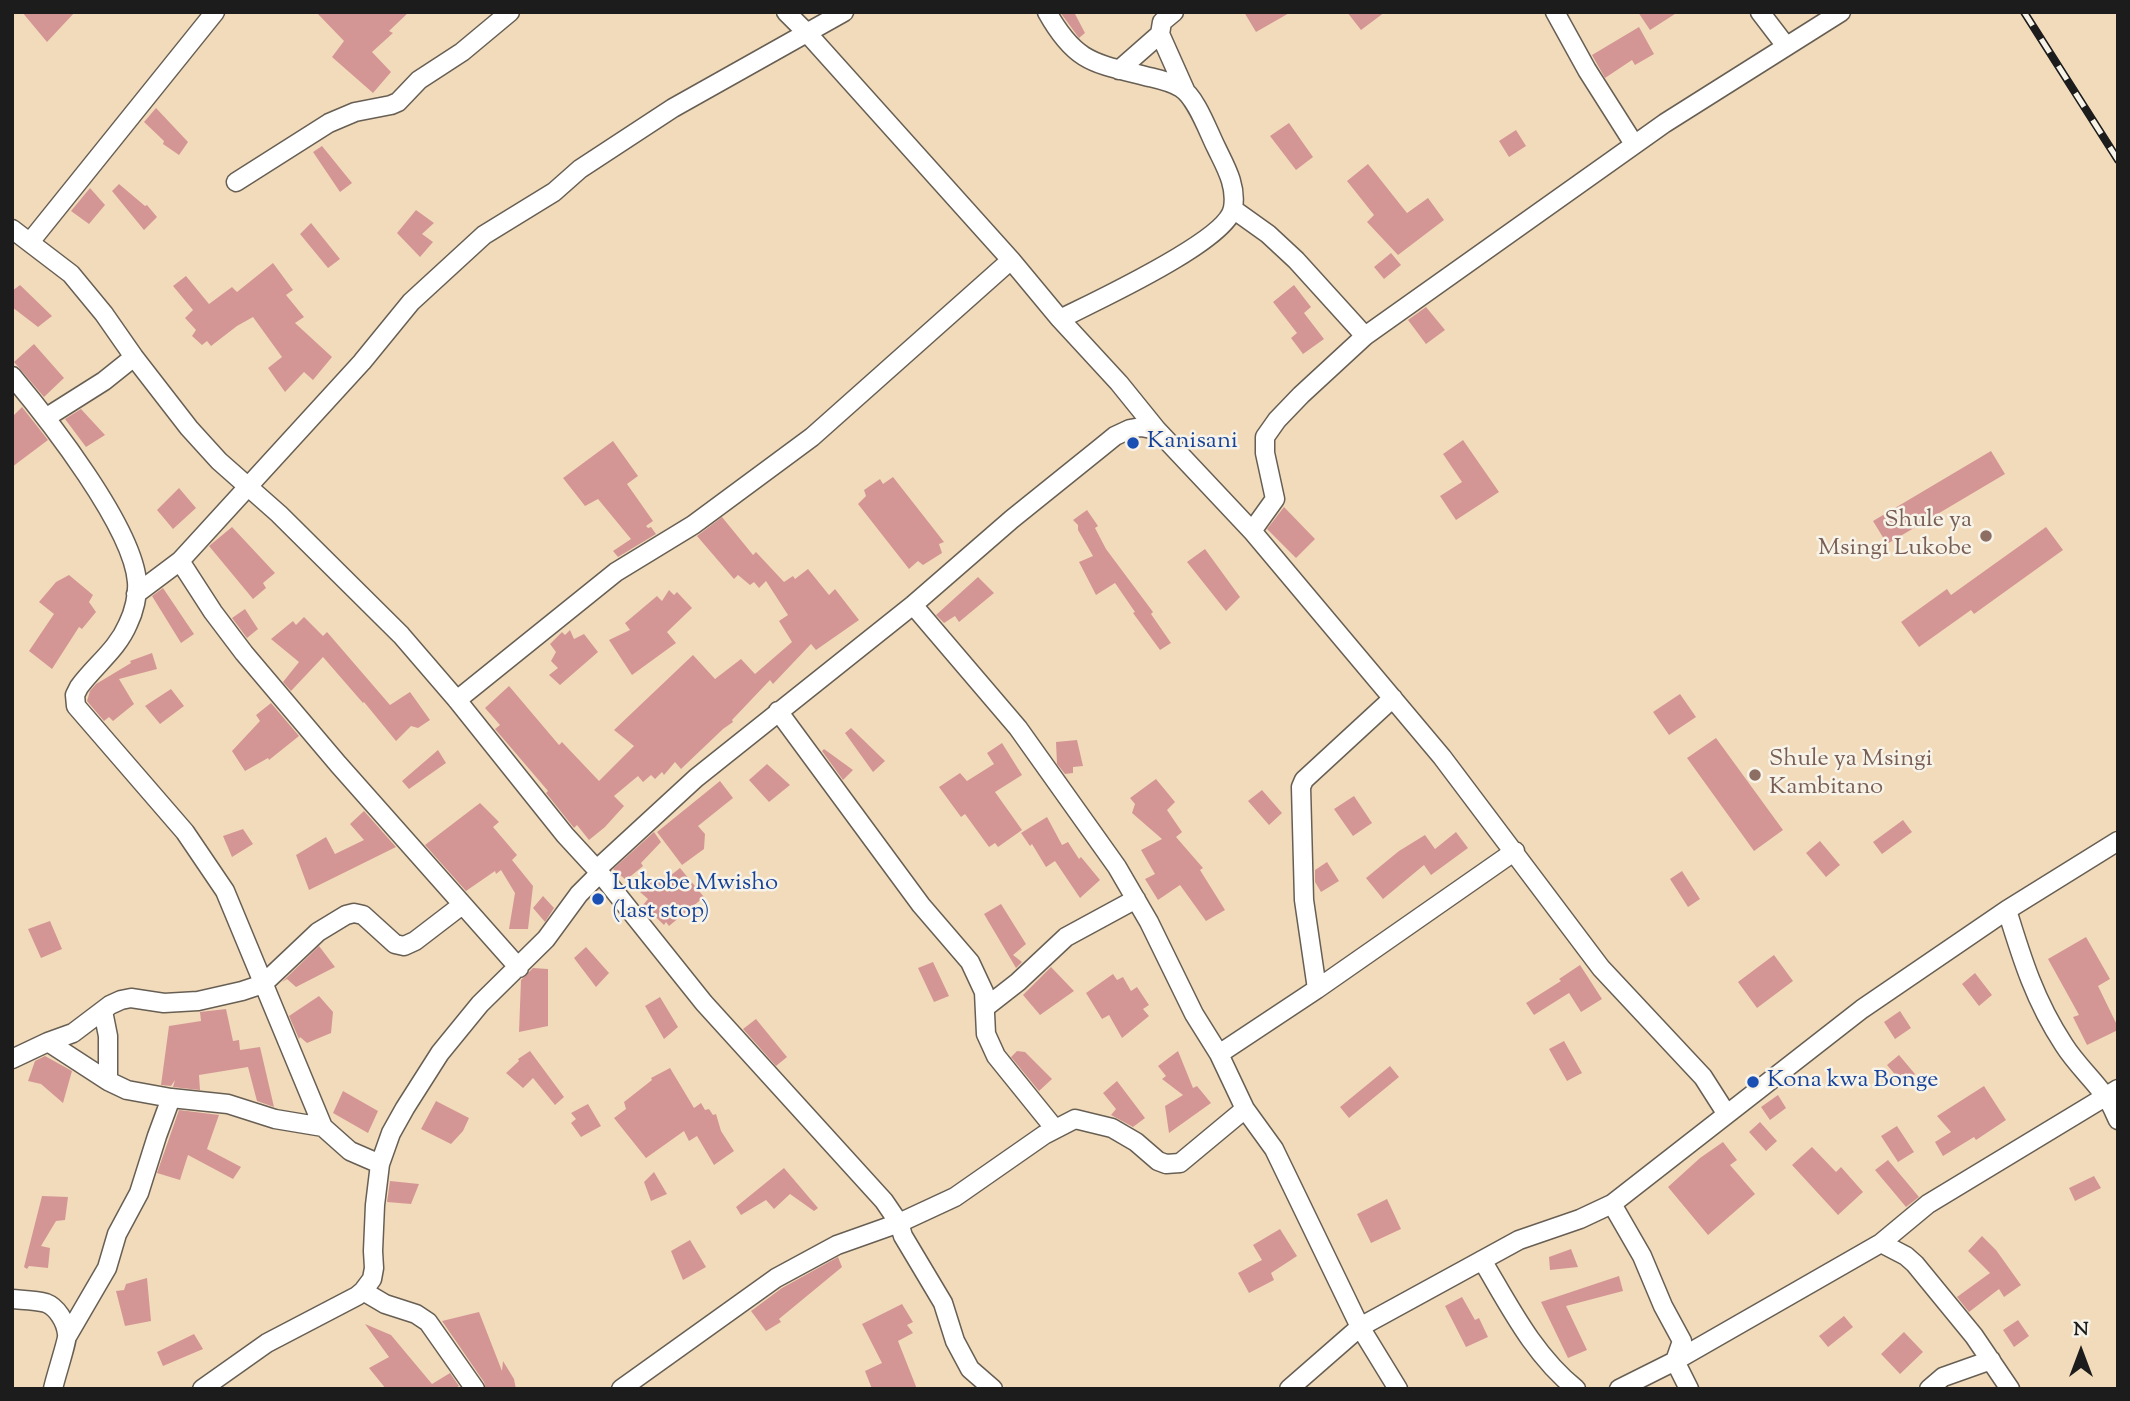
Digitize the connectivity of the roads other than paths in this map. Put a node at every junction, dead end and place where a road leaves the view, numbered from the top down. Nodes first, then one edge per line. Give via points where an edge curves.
1 (215, 12) edge
2 (510, 12) edge
3 (786, 12) edge
4 (844, 12) edge
5 (1047, 12) edge
6 (1174, 12) edge
7 (1555, 12) edge
8 (1760, 12) edge
9 (1841, 12) edge
10 (808, 34) junction
11 (1160, 34) junction
12 (1786, 46) junction
13 (1119, 70) junction
14 (1185, 90) junction
15 (1634, 144) junction
16 (236, 182) dead end
17 (1233, 209) junction
18 (12, 229) edge
19 (30, 242) junction
20 (1011, 260) junction
21 (1060, 319) junction
22 (1364, 336) junction
23 (134, 357) junction
24 (12, 376) edge
25 (47, 417) junction
26 (1157, 430) junction
27 (246, 486) junction
28 (1252, 531) junction
29 (180, 561) junction
30 (136, 594) junction
31 (913, 605) junction
32 (1393, 698) junction
33 (457, 700) junction
34 (778, 711) junction
35 (2118, 841) edge
36 (1515, 851) junction
37 (598, 872) junction
38 (1136, 899) junction
39 (462, 905) junction
40 (2007, 910) junction
41 (519, 968) junction
42 (263, 984) junction
43 (1317, 989) junction
44 (986, 1007) junction
45 (103, 1011) junction
46 (48, 1042) junction
47 (1219, 1054) junction
48 (12, 1059) edge
49 (108, 1081) junction
50 (2112, 1093) edge
51 (171, 1098) junction
52 (1245, 1109) junction
53 (1726, 1113) junction
54 (2118, 1120) edge
55 (323, 1127) junction
56 (1055, 1129) junction
57 (380, 1164) junction
58 (1612, 1204) junction
59 (899, 1223) junction
60 (1881, 1243) junction
61 (1482, 1260) junction
62 (363, 1291) junction
63 (12, 1299) edge
64 (55, 1310) junction
65 (83, 1311) junction
66 (1360, 1327) junction
67 (68, 1335) junction
68 (1992, 1360) junction
69 (1675, 1361) junction
70 (53, 1389) edge
71 (202, 1389) edge
72 (475, 1389) edge
73 (621, 1389) edge
74 (993, 1389) edge
75 (1289, 1389) edge
76 (1398, 1389) edge
77 (1576, 1389) edge
78 (1619, 1389) edge
79 (1689, 1389) edge
80 (1929, 1389) edge
81 (2010, 1389) edge

1 - 19 street
2 - 16 street via 463,52 419,80 398,102 328,122
3 - 10 street
4 - 10 street
5 - 13 street via 1073,49
6 - 11 street via 1160,25
7 - 15 street
8 - 12 street
9 - 12 street
10 - 20 street
10 - 27 street via 673,108 484,235 411,302 362,362
11 - 13 street
11 - 14 street
12 - 15 street
13 - 14 street
14 - 17 street via 1230,177
15 - 22 street
17 - 21 street via 1223,223 1178,257
17 - 22 street via 1297,260
18 - 19 street
19 - 23 street via 71,274
20 - 21 street
20 - 33 street via 812,437 693,525 616,572
21 - 26 street
22 - 28 street via 1301,395 1265,437 1275,499
23 - 25 street
23 - 27 street via 189,428
24 - 25 street
25 - 30 street via 126,546 135,569
26 - 28 street
26 - 31 street via 1137,427 1115,436
27 - 29 street
27 - 33 street via 401,635
28 - 32 street
29 - 30 street
29 - 39 street via 244,653
30 - 42 street via 128,625 79,687 76,706 204,857 225,891
31 - 34 street
31 - 38 street via 1018,728
32 - 36 street
32 - 43 street via 1301,786 1304,900
33 - 37 street
34 - 37 street via 696,778
34 - 44 street via 929,916 970,962
35 - 40 street
36 - 43 street
36 - 53 street via 1601,968 1703,1077
37 - 41 street
37 - 59 street via 704,1003
38 - 44 street via 1066,937
38 - 47 street
39 - 41 street
39 - 42 street via 404,946 395,944 363,915 346,915 317,932
40 - 50 street via 2026,974 2042,1006 2075,1061
40 - 53 street via 1863,1009
41 - 57 street via 480,1004 440,1054 391,1133
42 - 45 street via 198,1001 164,1003 131,998
42 - 55 street
43 - 47 street
44 - 56 street via 985,1028 996,1056
45 - 46 street via 73,1033
45 - 49 street
46 - 48 street
46 - 49 street
47 - 52 street
49 - 51 street via 127,1090
50 - 54 street
50 - 60 street via 1928,1204
51 - 55 street via 228,1104 275,1119
51 - 65 street via 139,1193
52 - 56 street via 1180,1163 1158,1161 1136,1142 1101,1125 1075,1119
52 - 66 street via 1273,1149
53 - 58 street
55 - 57 street via 350,1151
56 - 59 street via 956,1197
57 - 62 street via 374,1268
58 - 61 street via 1519,1240
58 - 69 street via 1682,1341
59 - 73 street via 855,1237 776,1278
59 - 74 street via 943,1303 955,1341 971,1369
60 - 68 street via 1915,1264
60 - 69 street
61 - 66 street
61 - 77 street via 1525,1333
62 - 71 street via 284,1333
62 - 72 street via 428,1322
63 - 64 street via 44,1302
64 - 65 street
64 - 67 street
65 - 67 street
66 - 75 street
66 - 76 street
67 - 70 street
68 - 80 street via 1943,1377
68 - 81 street
69 - 78 street
69 - 79 street

